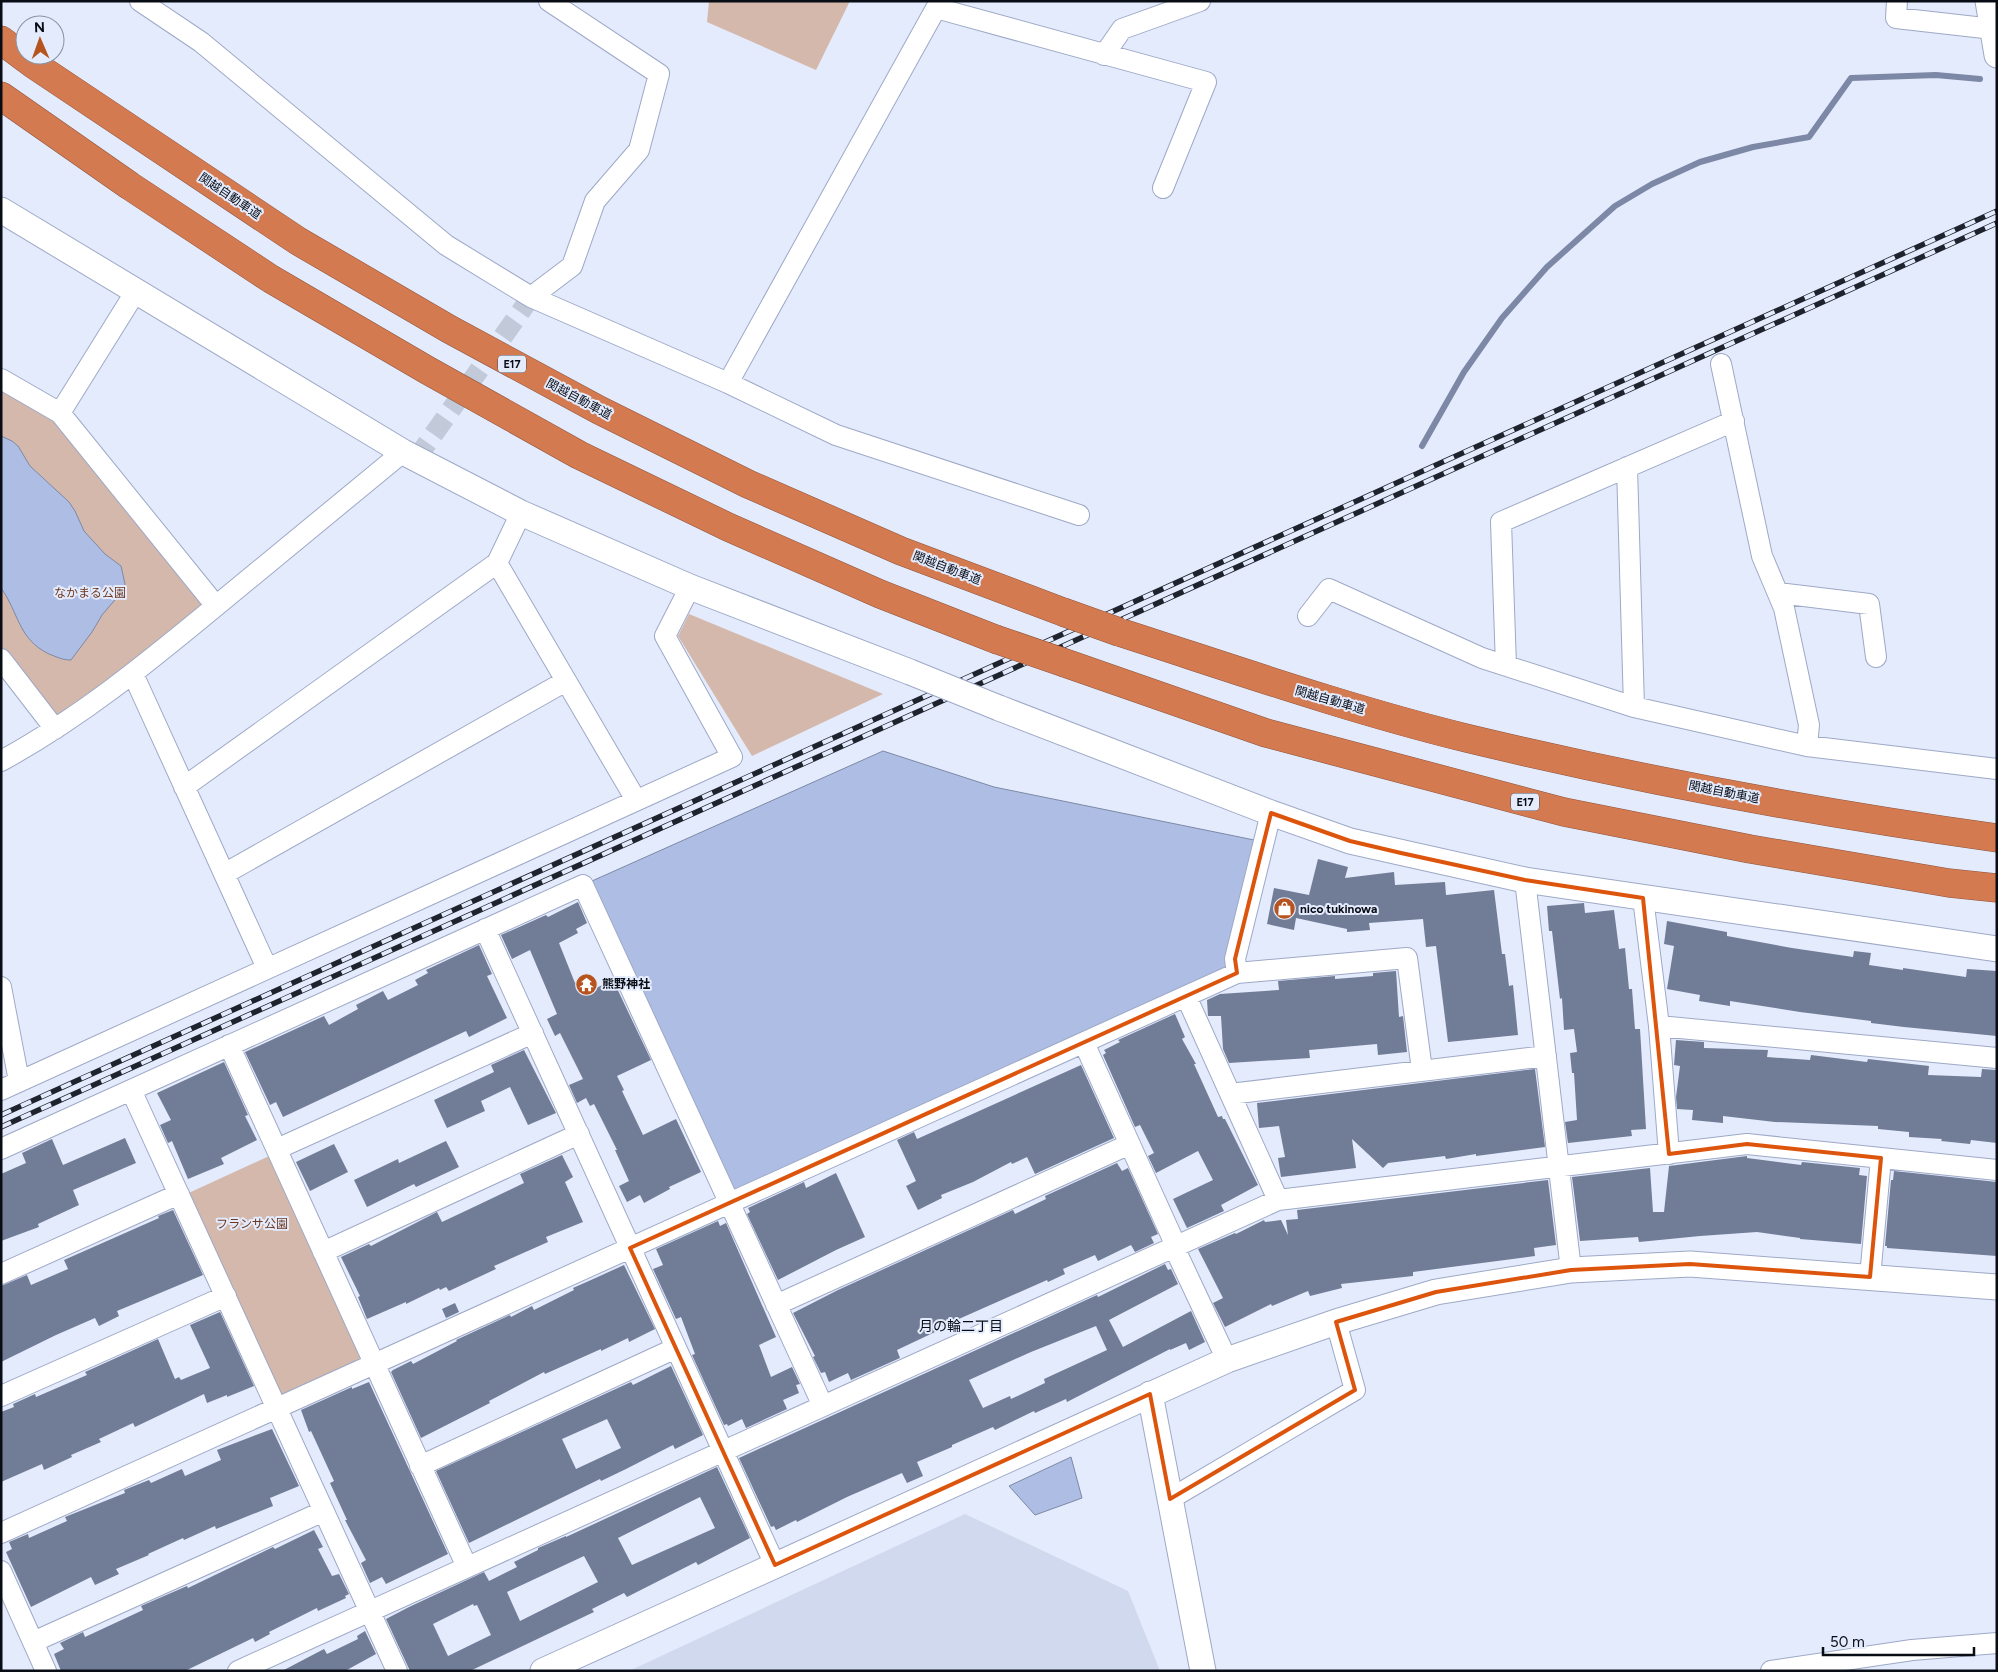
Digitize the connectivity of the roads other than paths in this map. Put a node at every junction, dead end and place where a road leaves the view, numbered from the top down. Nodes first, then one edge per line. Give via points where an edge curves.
1 (140, 1) edge
2 (549, 1) edge
3 (1200, 1) edge
4 (1897, 1) edge
5 (1988, 1) edge
6 (938, 5) edge
7 (1992, 29) junction
8 (1, 40) edge
9 (1104, 54) junction
10 (1997, 55) edge
11 (1, 96) edge
12 (1163, 188) dead end
13 (1, 210) edge
14 (136, 291) junction
15 (532, 297) junction
16 (1721, 364) dead end
17 (1, 379) edge
18 (728, 383) junction
19 (60, 413) junction
20 (1734, 421) junction
21 (403, 452) junction
22 (1627, 467) junction
23 (521, 513) junction
24 (1079, 515) dead end
25 (497, 563) junction
26 (690, 587) junction
27 (1778, 593) junction
28 (216, 606) junction
29 (1308, 616) dead end
30 (1876, 657) dead end
31 (1, 660) edge
32 (1506, 666) junction
33 (133, 674) junction
34 (566, 680) junction
35 (1634, 707) junction
36 (55, 729) junction
37 (1807, 746) junction
38 (1, 761) edge
39 (1997, 769) edge
40 (184, 787) junction
41 (636, 800) junction
42 (1271, 813) junction
43 (1997, 838) edge
44 (224, 874) junction
45 (1525, 880) junction
46 (1997, 888) edge
47 (1643, 898) junction
48 (486, 929) junction
49 (1997, 949) edge
50 (267, 968) junction
51 (1237, 973) junction
52 (1, 987) edge
53 (1186, 996) junction
54 (1659, 1026) junction
55 (533, 1033) junction
56 (1084, 1042) junction
57 (229, 1045) junction
58 (1546, 1056) junction
59 (1997, 1058) edge
60 (1422, 1070) junction
61 (10, 1085) edge
62 (131, 1090) junction
63 (1230, 1094) junction
64 (579, 1134) junction
65 (1130, 1144) junction
66 (1, 1149) edge
67 (276, 1149) junction
68 (1669, 1154) junction
69 (1881, 1158) junction
70 (1559, 1167) junction
71 (1997, 1170) edge
72 (179, 1194) junction
73 (1278, 1200) junction
74 (729, 1203) junction
75 (1175, 1247) junction
76 (630, 1248) junction
77 (323, 1252) junction
78 (1571, 1270) junction
79 (1, 1274) edge
80 (1870, 1277) junction
81 (1997, 1288) edge
82 (226, 1296) junction
83 (776, 1305) junction
84 (1336, 1322) junction
85 (676, 1348) junction
86 (1227, 1360) junction
87 (374, 1364) junction
88 (1150, 1394) junction
89 (1, 1396) edge
90 (822, 1406) junction
91 (277, 1408) junction
92 (723, 1451) junction
93 (420, 1466) junction
94 (1170, 1499) junction
95 (324, 1511) junction
96 (1, 1533) edge
97 (775, 1565) junction
98 (467, 1567) junction
99 (1, 1571) edge
100 (370, 1611) junction
101 (33, 1642) junction
102 (1997, 1643) edge
103 (46, 1671) edge
104 (238, 1671) edge
105 (397, 1671) edge
106 (543, 1671) edge
107 (1203, 1671) edge
108 (1771, 1671) edge

1 - 15 street via 201,42 446,244
2 - 15 street via 659,74 639,150 595,201 572,266
3 - 9 street via 1122,29
4 - 7 street via 1896,18
5 - 7 street
6 - 9 street
6 - 18 street
7 - 10 street
8 - 43 highway, 関越自動車道 / E17, bridge via 298,241 449,329 574,397 748,484 901,551 1119,632 1320,698 1465,737 1775,803
9 - 12 street via 1206,82
11 - 46 highway, E17, bridge via 130,186 271,278 427,370 571,450 728,527 880,594 995,639 1266,732 1564,812 1949,884
13 - 14 street
14 - 19 street
14 - 21 street
15 - 18 street
16 - 20 street
17 - 19 street
18 - 24 street via 836,435
19 - 28 street
20 - 22 street
20 - 27 street via 1762,556
21 - 23 street
21 - 28 street
22 - 32 street via 1500,522
22 - 35 street
23 - 25 street
23 - 26 street
25 - 34 street
25 - 40 street
26 - 41 street via 665,636 732,756
26 - 42 street, bridge
27 - 30 street via 1869,604
27 - 37 street via 1809,725
28 - 33 street
29 - 32 street via 1329,589
31 - 36 street
32 - 35 street
33 - 36 street
33 - 40 street
34 - 41 street
34 - 44 street
35 - 37 street
36 - 38 street
37 - 39 street
40 - 44 street
41 - 50 street
42 - 45 street via 1350,841
42 - 51 street via 1235,959
44 - 50 street
45 - 47 street
45 - 58 street
47 - 49 street
47 - 54 street
48 - 55 street
48 - 57 street
48 - 74 street via 583,885
50 - 61 street
51 - 53 street
51 - 60 street via 1406,958
52 - 61 street
53 - 56 street
53 - 63 street
54 - 59 street
54 - 68 street
55 - 64 street
55 - 67 street
56 - 65 street
56 - 74 street
57 - 62 street
57 - 67 street
58 - 60 street
58 - 70 street
60 - 63 street
62 - 66 street
62 - 72 street
63 - 73 street
64 - 76 street
64 - 77 street
65 - 75 street
65 - 83 street
67 - 77 street
68 - 69 street via 1747,1144
68 - 70 street
69 - 71 street
69 - 80 street
70 - 73 street
70 - 78 street
72 - 79 street
72 - 82 street
73 - 75 street
74 - 76 street
74 - 83 street
75 - 86 street
75 - 90 street
76 - 85 street
76 - 87 street
77 - 87 street
78 - 80 street via 1690,1264
78 - 84 street via 1436,1292
80 - 81 street
82 - 89 street
82 - 91 street
83 - 90 street
84 - 86 street
84 - 94 street via 1355,1390
85 - 92 street
85 - 93 street
86 - 88 street
87 - 91 street
87 - 93 street
88 - 94 street
88 - 97 street
90 - 92 street
91 - 95 street
91 - 96 street
92 - 97 street
92 - 98 street
93 - 98 street
94 - 107 street
95 - 100 street
95 - 101 street
97 - 106 street
98 - 100 street
99 - 101 street
100 - 104 street
100 - 105 street
101 - 103 street
102 - 108 street via 1912,1650

